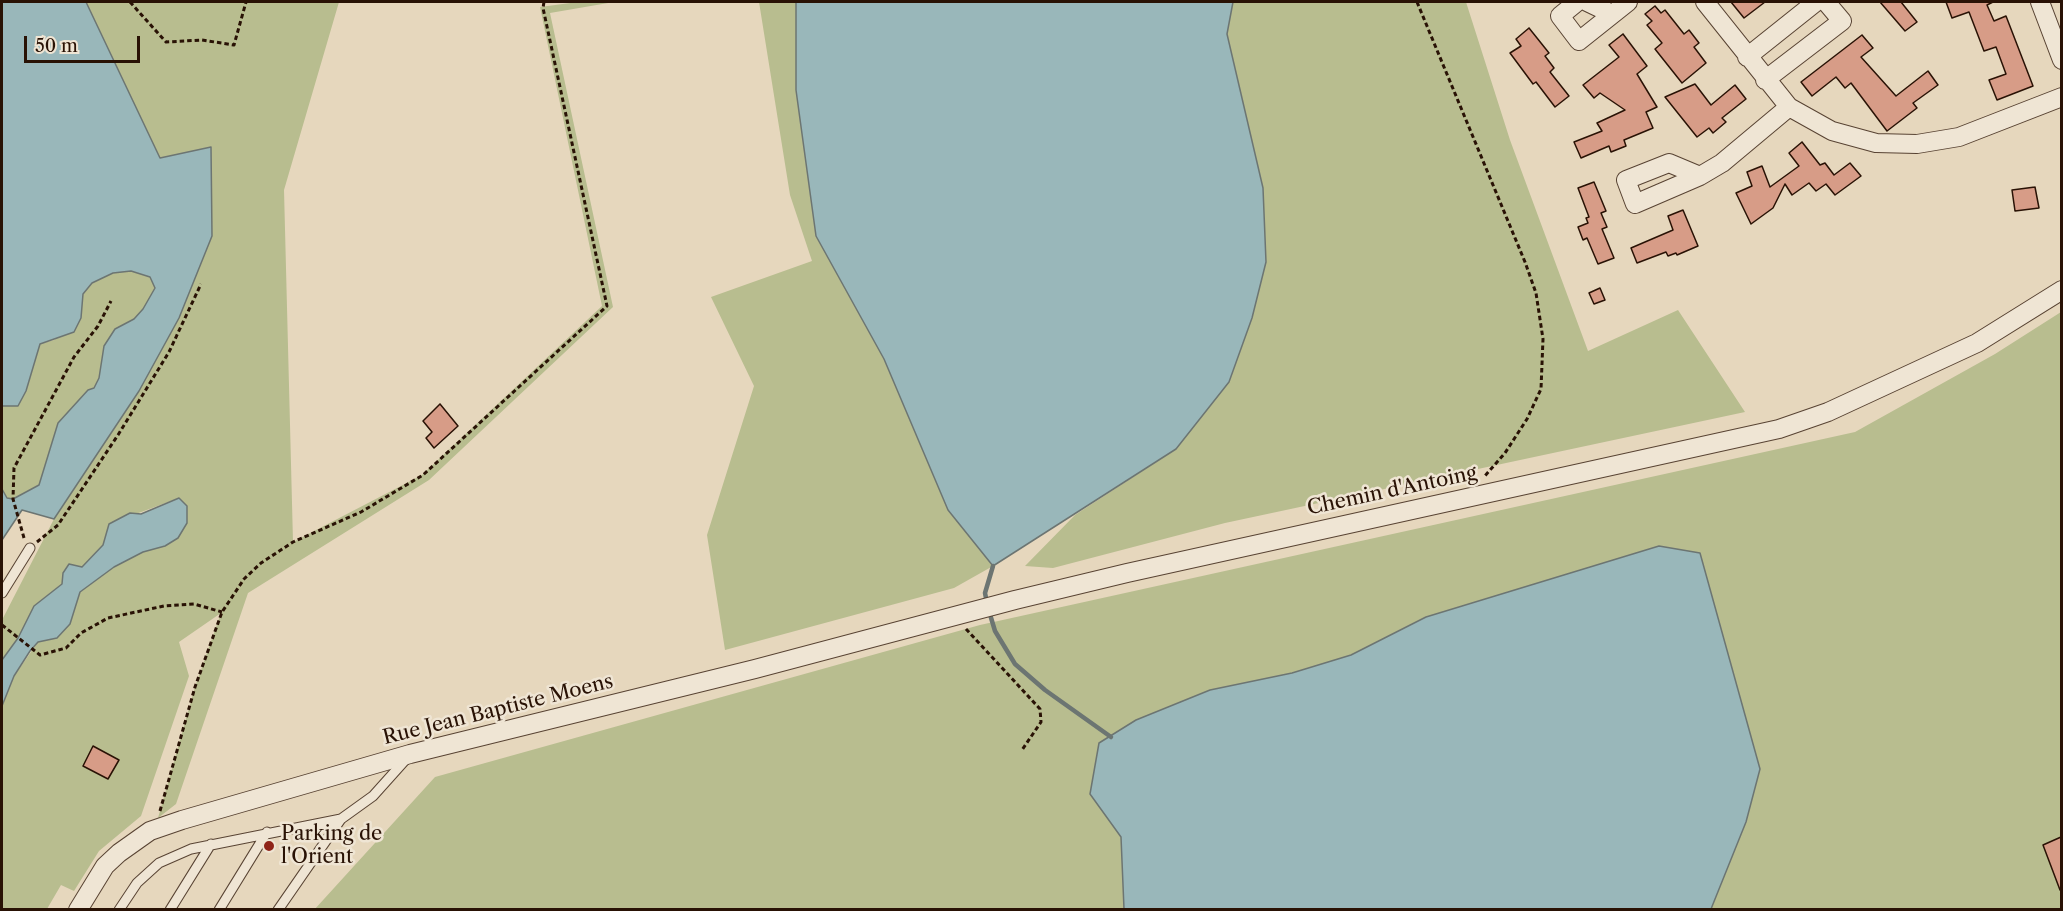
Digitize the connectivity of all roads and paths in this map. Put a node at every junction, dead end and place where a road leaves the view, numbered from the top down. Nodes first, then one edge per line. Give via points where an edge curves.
1 (130, 2) edge
2 (246, 2) edge
3 (544, 2) edge
4 (1417, 2) edge
5 (1577, 2) edge
6 (1587, 2) edge
7 (1628, 2) edge
8 (1705, 2) edge
9 (1816, 2) edge
10 (1826, 2) edge
11 (2040, 2) edge
12 (1612, 14) junction
13 (1747, 57) junction
14 (2061, 60) edge
15 (1766, 80) junction
16 (2061, 97) edge
17 (1789, 107) junction
18 (1700, 176) dead end
19 (201, 284) dead end
20 (2061, 290) edge
21 (111, 301) dead end
22 (1471, 496) junction
23 (30, 548) junction
24 (2, 593) edge
25 (222, 612) junction
26 (963, 618) junction
27 (2, 626) edge
28 (1022, 750) dead end
29 (410, 754) junction
30 (341, 819) junction
31 (150, 831) junction
32 (267, 832) junction
33 (211, 844) junction
34 (78, 909) edge
35 (119, 909) edge
36 (170, 909) edge
37 (219, 909) edge
38 (278, 909) edge

1 - 2 path via 166,42 202,40 234,45
3 - 25 path via 607,306 423,475 361,512 293,542 269,558 244,579
4 - 22 path via 1525,262 1536,293 1543,339 1541,389 1527,419
5 - 12 street via 1560,16 1579,41
6 - 12 street
7 - 12 street
8 - 13 street
9 - 13 street
10 - 15 street via 1842,21
11 - 14 street
13 - 15 street
15 - 17 street
16 - 17 street via 1959,137 1917,144 1876,143 1832,131
17 - 18 street via 1722,163
19 - 23 path via 169,352 118,435 57,525
20 - 22 street, Chemin d'Antoing via 1977,343 1827,412 1779,429
21 - 23 path via 74,357 14,468 13,499
22 - 26 street, Chemin d'Antoing via 1015,600
23 - 24 lane
25 - 27 path via 194,604 108,618 81,633 66,648 40,655
25 - 31 path via 195,687 158,818
26 - 28 path via 1040,709 1041,722
26 - 29 street, Rue Jean Baptiste Moens
29 - 30 lane via 373,796
29 - 31 street, Rue Jean Baptiste Moens
30 - 32 lane
30 - 38 lane
31 - 34 street, Rue Jean Baptiste Moens via 105,866
32 - 33 lane
32 - 37 lane
33 - 35 lane via 159,863 136,883
33 - 36 lane

